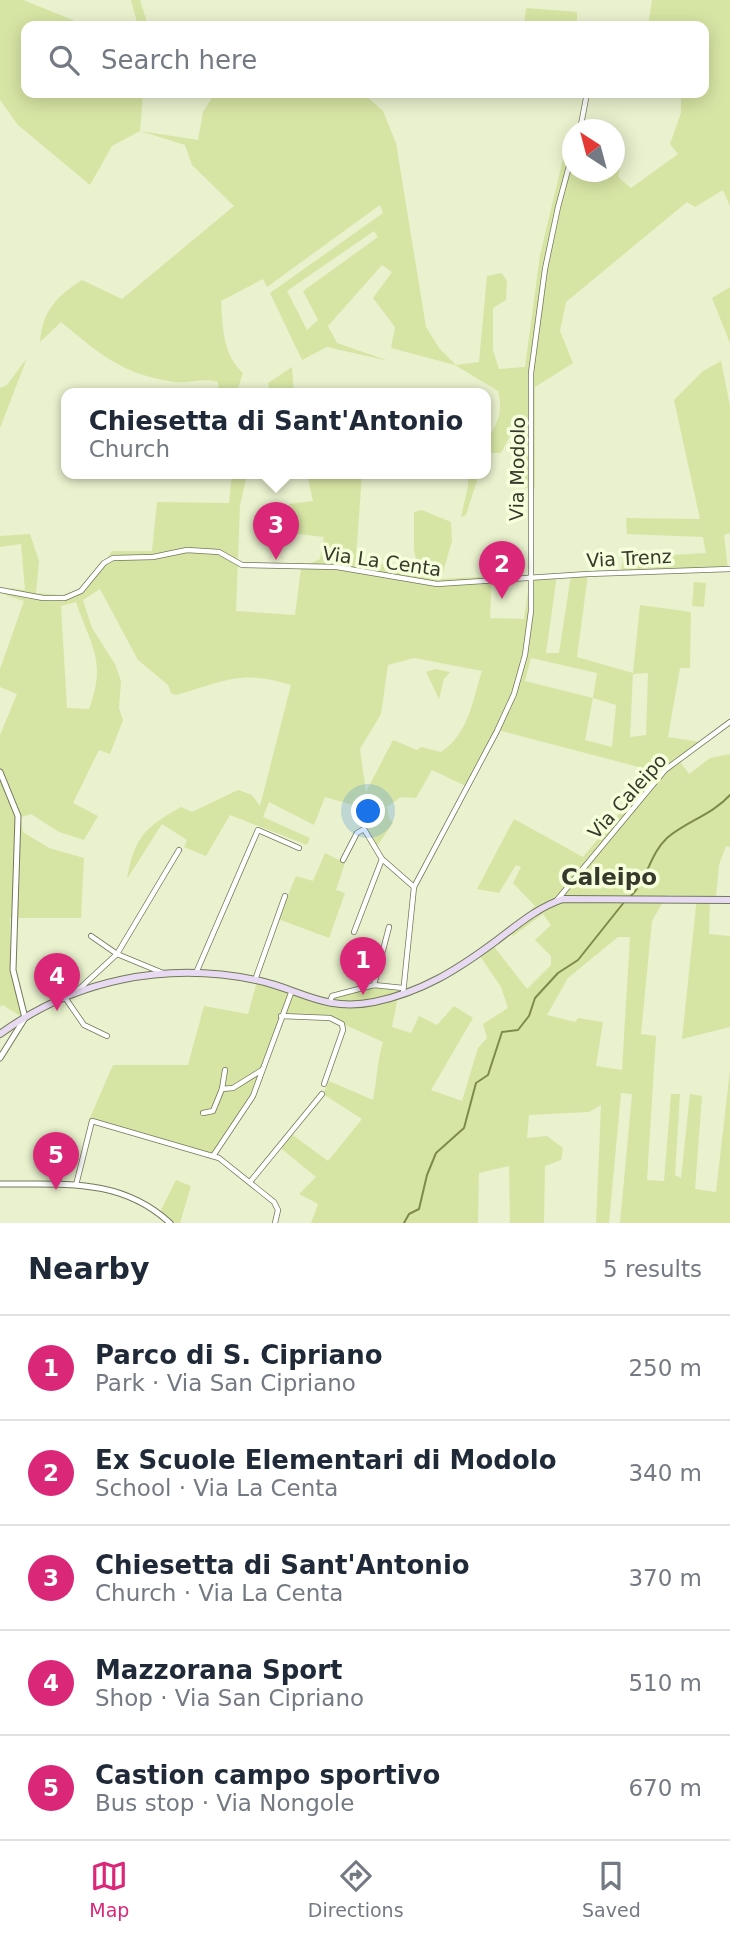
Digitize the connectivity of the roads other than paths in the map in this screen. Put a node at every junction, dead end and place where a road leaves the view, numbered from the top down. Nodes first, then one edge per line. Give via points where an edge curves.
1 (586, 98) edge
2 (582, 119) edge
3 (565, 182) edge
4 (730, 569) edge
5 (530, 577) junction
6 (0, 590) edge
7 (730, 722) edge
8 (0, 772) edge
9 (299, 848) dead end
10 (179, 850) dead end
11 (383, 859) junction
12 (343, 860) dead end
13 (414, 887) junction
14 (285, 896) dead end
15 (730, 900) edge
16 (556, 901) junction
17 (389, 928) dead end
18 (354, 932) dead end
19 (91, 936) dead end
20 (117, 954) junction
21 (164, 974) junction
22 (196, 974) junction
23 (255, 980) junction
24 (373, 985) junction
25 (77, 991) junction
26 (403, 991) junction
27 (291, 993) junction
28 (64, 995) junction
29 (330, 1003) junction
30 (25, 1015) junction
31 (281, 1016) junction
32 (0, 1034) edge
33 (107, 1036) dead end
34 (0, 1058) edge
35 (225, 1070) dead end
36 (262, 1070) junction
37 (324, 1084) dead end
38 (222, 1089) junction
39 (322, 1094) dead end
40 (204, 1113) dead end
41 (213, 1156) junction
42 (250, 1182) junction
43 (0, 1184) edge
44 (76, 1185) junction
45 (170, 1223) edge
46 (275, 1223) edge

1 - 2 street
3 - 5 street, Via Modolo via 545,269 531,373
4 - 5 street, Via Trenz
5 - 6 street, Via La Centa via 437,584 337,567 242,565 219,552 187,550 113,558 81,591 65,598
5 - 13 street, Via Modolo via 528,637 514,694
7 - 16 street, Via Caleipo via 665,770
8 - 30 street via 18,816 13,970
9 - 22 street via 258,830
10 - 20 street
11 - 12 street via 361,829
11 - 13 street
11 - 18 street
13 - 26 street, Via Modolo
14 - 23 street
15 - 16 main road via 575,897
16 - 26 main road via 445,977
17 - 24 street
19 - 20 street
20 - 21 street
20 - 25 street
21 - 22 main road
21 - 25 main road via 120,979
22 - 23 main road
23 - 27 main road
24 - 26 street
24 - 29 street via 332,996
25 - 28 main road
26 - 29 main road via 362,1004
27 - 29 main road
27 - 31 street
28 - 30 main road
28 - 33 street via 84,1025
30 - 32 main road
30 - 34 street
31 - 36 street
31 - 37 street via 330,1018 342,1024
35 - 38 street
36 - 38 street via 233,1088
36 - 41 street via 251,1100
38 - 40 street via 213,1111
39 - 42 street
41 - 42 street
41 - 44 street via 92,1121
42 - 46 street via 276,1204
43 - 44 street
44 - 45 street via 127,1193

